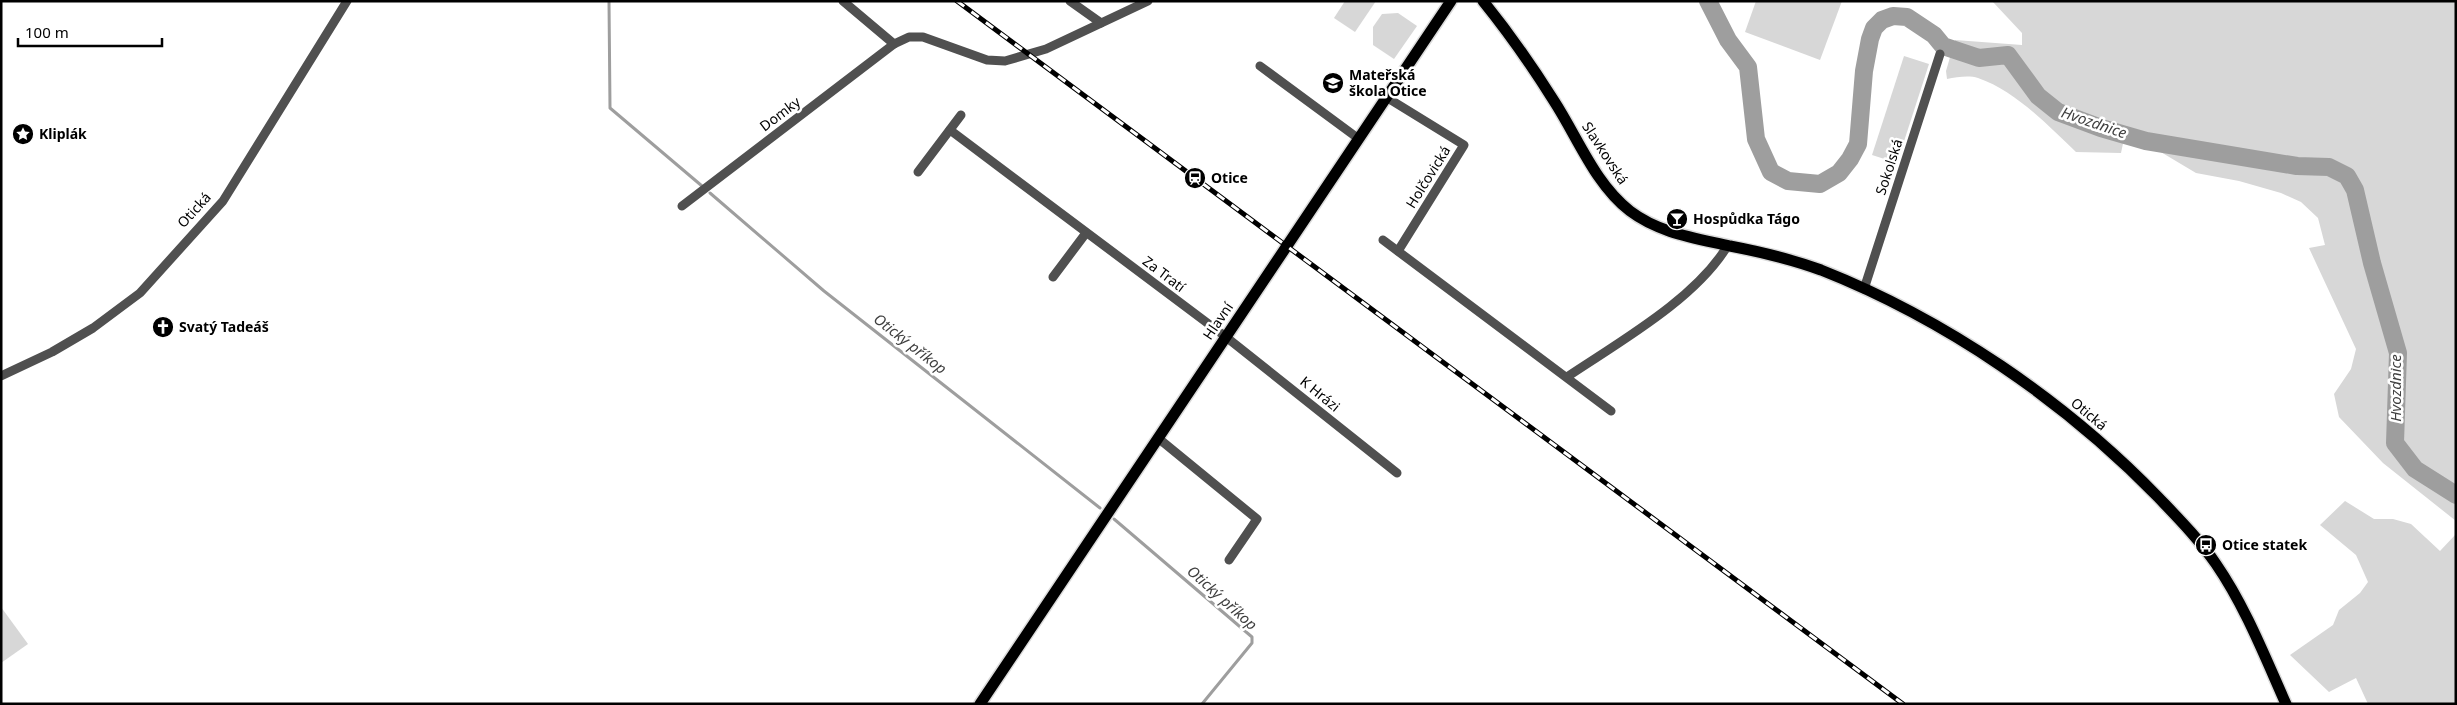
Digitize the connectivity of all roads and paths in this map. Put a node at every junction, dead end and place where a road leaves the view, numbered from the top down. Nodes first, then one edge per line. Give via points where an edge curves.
1 (347, 1) edge
2 (843, 1) edge
3 (1070, 1) edge
4 (1148, 1) edge
5 (1451, 1) edge
6 (1483, 1) edge
7 (1101, 23) junction
8 (894, 44) junction
9 (1940, 54) dead end
10 (1260, 66) dead end
11 (1386, 97) junction
12 (961, 115) dead end
13 (950, 130) junction
14 (1359, 139) junction
15 (918, 172) dead end
16 (682, 206) dead end
17 (1086, 232) junction
18 (1383, 240) dead end
19 (1728, 245) junction
20 (1398, 251) junction
21 (1784, 257) joint
22 (1054, 277) dead end
23 (1864, 289) junction
24 (1226, 337) junction
25 (1, 376) edge
26 (1567, 377) junction
27 (1611, 412) dead end
28 (1158, 438) junction
29 (1397, 473) dead end
30 (1229, 560) dead end
31 (2284, 699) edge
32 (980, 704) edge

1 - 25 street, Otická via 223,201 140,293 94,328
2 - 8 street
3 - 7 street
4 - 7 street, Domky
5 - 11 main road, Hlavní
6 - 19 main road, Slavkovská via 1512,37 1618,200 1664,230
7 - 8 street, Domky via 1046,49 1005,61 987,60 923,38 909,37
8 - 16 street, Domky
9 - 23 street, Sokolská
10 - 14 street
11 - 14 main road, Hlavní
11 - 20 street, Holčovická via 1464,145
12 - 13 street
13 - 15 street
13 - 17 street, Za Tratí
14 - 24 main road, Hlavní
17 - 22 street
17 - 24 street, Za Tratí
18 - 20 street
19 - 21 main road, Slavkovská
19 - 26 street via 1705,276 1646,323
20 - 26 street
21 - 23 main road, Otická
23 - 31 main road, Otická via 1940,329 2015,375 2138,477 2191,532 2218,567 2233,591
24 - 28 main road, Hlavní
24 - 29 street, K Hrázi
26 - 27 street
28 - 30 street via 1257,519
28 - 32 main road, Hlavní

